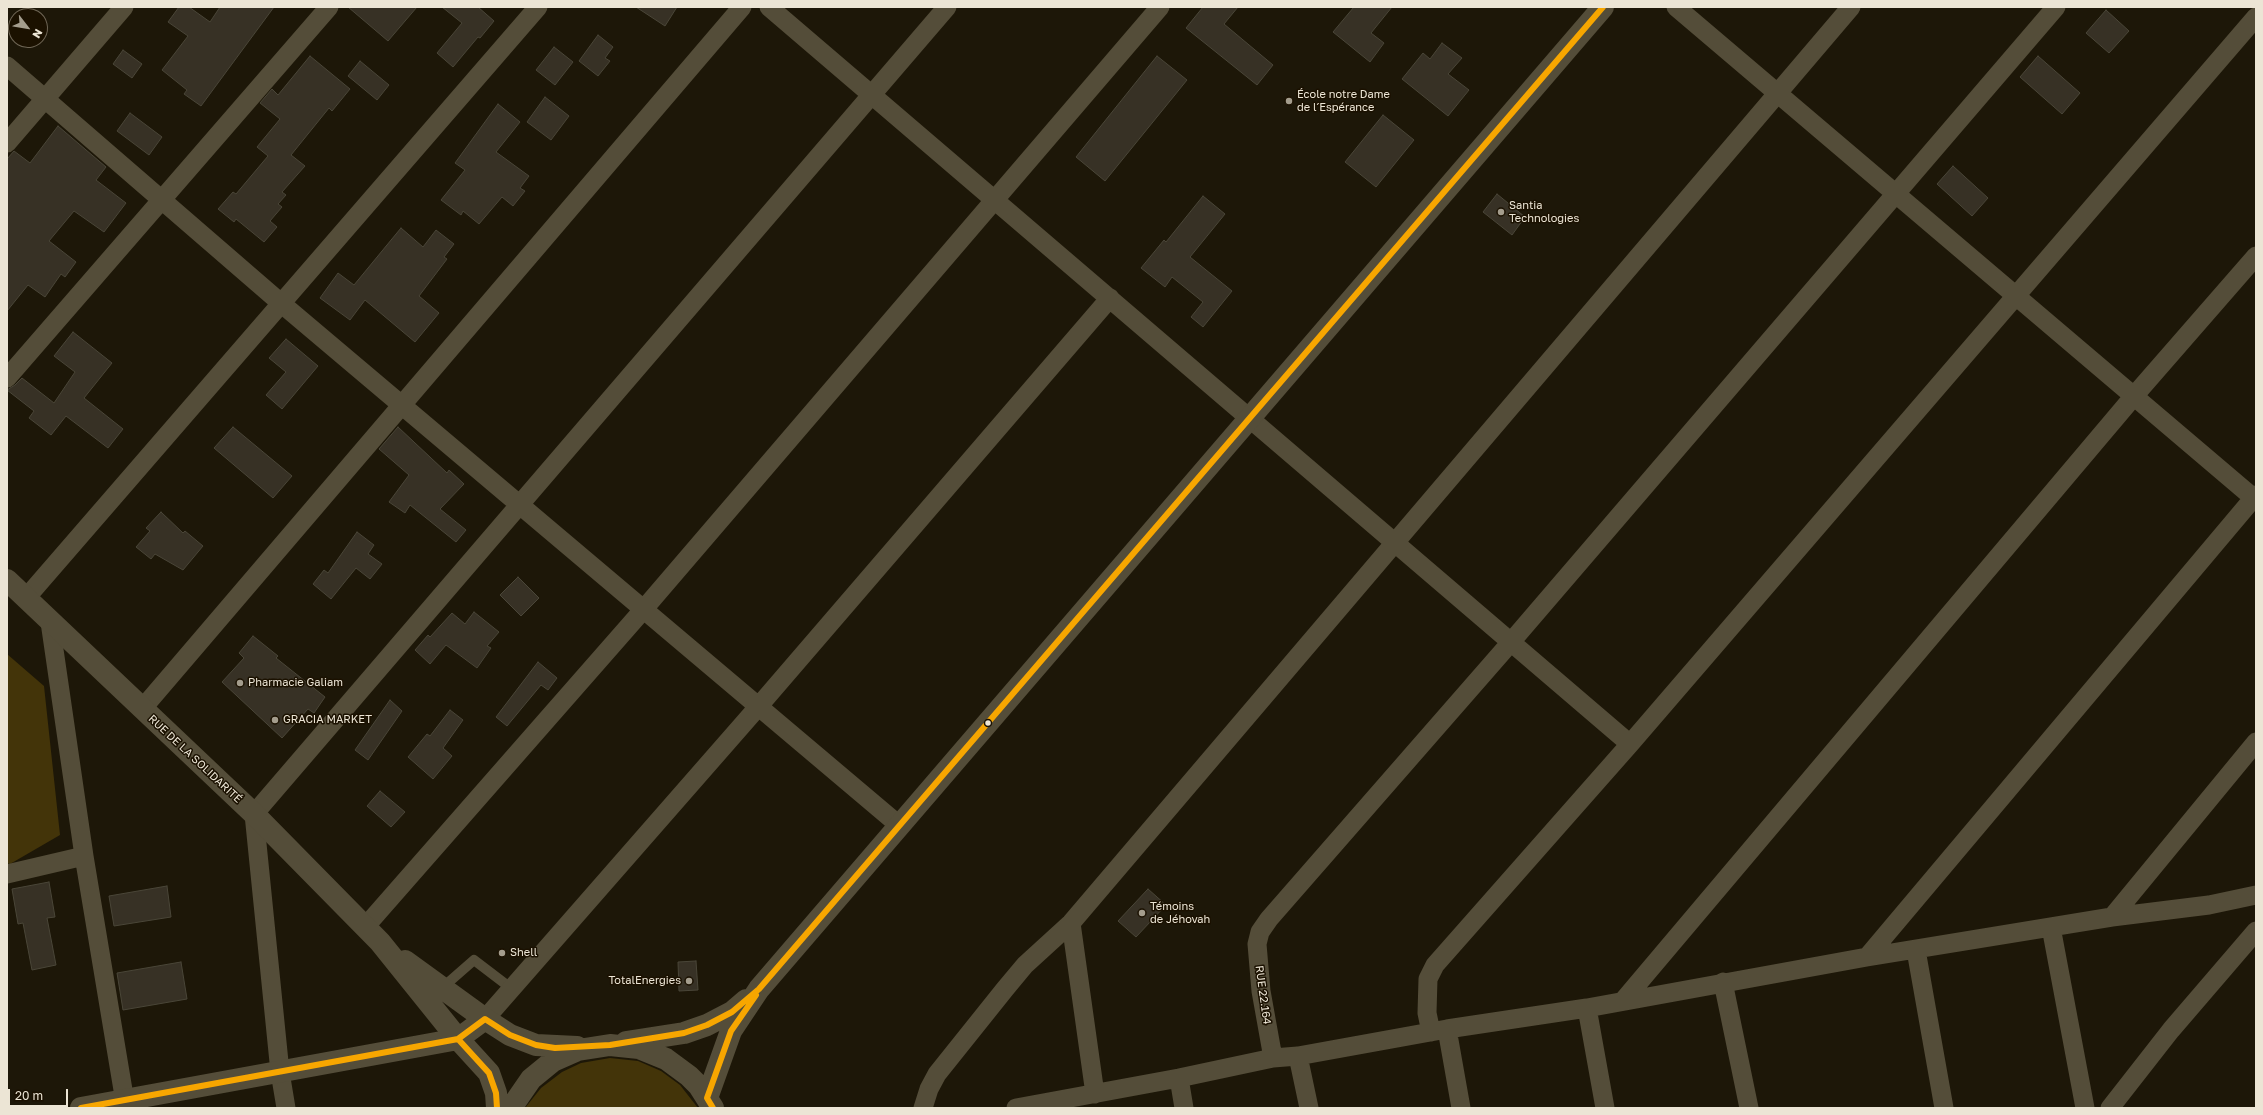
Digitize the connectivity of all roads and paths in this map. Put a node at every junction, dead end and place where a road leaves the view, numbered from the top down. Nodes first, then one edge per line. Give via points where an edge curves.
1 (124, 7) edge
2 (329, 7) edge
3 (538, 7) edge
4 (742, 7) edge
5 (769, 7) edge
6 (947, 7) edge
7 (1160, 7) edge
8 (1603, 7) edge
9 (1676, 7) edge
10 (1851, 7) edge
11 (2056, 7) edge
12 (2256, 17) edge
13 (7, 66) edge
14 (1777, 93) junction
15 (872, 94) junction
16 (46, 99) junction
17 (7, 143) edge
18 (1895, 194) junction
19 (995, 199) junction
20 (163, 200) junction
21 (2256, 256) edge
22 (2015, 295) junction
23 (1110, 298) junction
24 (282, 304) junction
25 (7, 378) edge
26 (2134, 396) junction
27 (401, 404) junction
28 (1250, 418) junction
29 (2255, 498) edge
30 (519, 506) junction
31 (1394, 542) junction
32 (7, 580) edge
33 (26, 598) junction
34 (643, 610) junction
35 (50, 622) junction
36 (1511, 642) junction
37 (758, 707) junction
38 (142, 708) junction
39 (2256, 742) edge
40 (1630, 744) junction
41 (254, 814) junction
42 (900, 826) junction
43 (84, 856) junction
44 (7, 874) edge
45 (2256, 895) edge
46 (2112, 916) junction
47 (1071, 923) junction
48 (365, 927) junction
49 (2050, 927) junction
50 (2256, 931) edge
51 (380, 942) junction
52 (1916, 950) junction
53 (1867, 957) junction
54 (1723, 982) junction
55 (442, 988) junction
56 (512, 988) junction
57 (759, 989) junction
58 (1623, 1001) junction
59 (1587, 1008) junction
60 (485, 1019) junction
61 (1439, 1031) junction
62 (458, 1039) junction
63 (601, 1046) junction
64 (1298, 1056) junction
65 (1273, 1058) junction
66 (280, 1072) junction
67 (1179, 1078) junction
68 (1095, 1094) junction
69 (710, 1103) edge
70 (125, 1104) edge
71 (1050, 1105) edge
72 (81, 1108) edge
73 (286, 1108) edge
74 (498, 1108) edge
75 (511, 1108) edge
76 (923, 1108) edge
77 (1016, 1108) edge
78 (1184, 1108) edge
79 (1308, 1108) edge
80 (1460, 1108) edge
81 (1605, 1108) edge
82 (1749, 1108) edge
83 (1944, 1108) edge
84 (2085, 1108) edge
85 (2110, 1108) edge

1 - 16 street
2 - 20 street
3 - 24 street
4 - 27 street
5 - 15 street
6 - 15 street
7 - 19 street
8 - 28 street
9 - 14 street
10 - 14 street
11 - 18 street
12 - 22 street
13 - 16 street
14 - 18 street
14 - 31 street
15 - 19 street
15 - 30 street
16 - 17 street
16 - 20 street
18 - 22 street
18 - 36 street
19 - 23 street
19 - 34 street
20 - 24 street
20 - 25 street
21 - 26 street
22 - 26 street
22 - 40 street
23 - 28 street
23 - 37 street
24 - 27 street
24 - 33 street
26 - 29 street
26 - 58 street
27 - 30 street
27 - 38 street
28 - 31 street
28 - 42 street
29 - 53 street
30 - 34 street
30 - 41 street
31 - 36 street
31 - 47 street
32 - 33 street, RUE DE LA SOLIDARITÉ
33 - 35 street, RUE DE LA SOLIDARITÉ
34 - 37 street
34 - 48 street
35 - 38 street, RUE DE LA SOLIDARITÉ
35 - 43 street
36 - 40 street
36 - 65 street, RUE 22.164 via 1260,932 1257,944 1261,991
37 - 42 street
37 - 56 street
38 - 41 street, RUE DE LA SOLIDARITÉ
39 - 46 street
40 - 61 street via 1435,965 1428,979 1427,1013
41 - 48 street, RUE DE LA SOLIDARITÉ
41 - 66 street
42 - 57 street
43 - 44 street
43 - 70 street
45 - 46 street via 2209,904
46 - 49 street
47 - 68 street
47 - 76 street via 1026,965 964,1040 937,1074
48 - 51 street, RUE DE LA SOLIDARITÉ
49 - 52 street
49 - 84 street
50 - 85 street via 2171,1030
51 - 55 street, RUE DE LA SOLIDARITÉ
51 - 62 street, RUE DE LA SOLIDARITÉ
52 - 53 street
52 - 83 street
53 - 54 street
54 - 58 street
54 - 82 street
55 - 56 lane via 474,960
55 - 60 street, RUE DE LA SOLIDARITÉ
56 - 60 street
57 - 63 street via 732,1012 707,1025 684,1033
57 - 69 street via 731,1031
58 - 59 street
59 - 61 street
59 - 81 street
60 - 62 street
60 - 63 street, RUE DE LA SOLIDARITÉ via 510,1035 536,1045 555,1048
61 - 64 street
61 - 80 street
62 - 66 street
62 - 74 street, RUE DE LA SOLIDARITÉ via 489,1072
63 - 69 street via 639,1048 666,1059 689,1076
63 - 75 street via 565,1055 542,1070 522,1090
64 - 65 street
64 - 79 street
65 - 67 street
66 - 70 street
66 - 73 street
67 - 68 street
67 - 78 street
68 - 71 street
70 - 72 street
71 - 77 street

